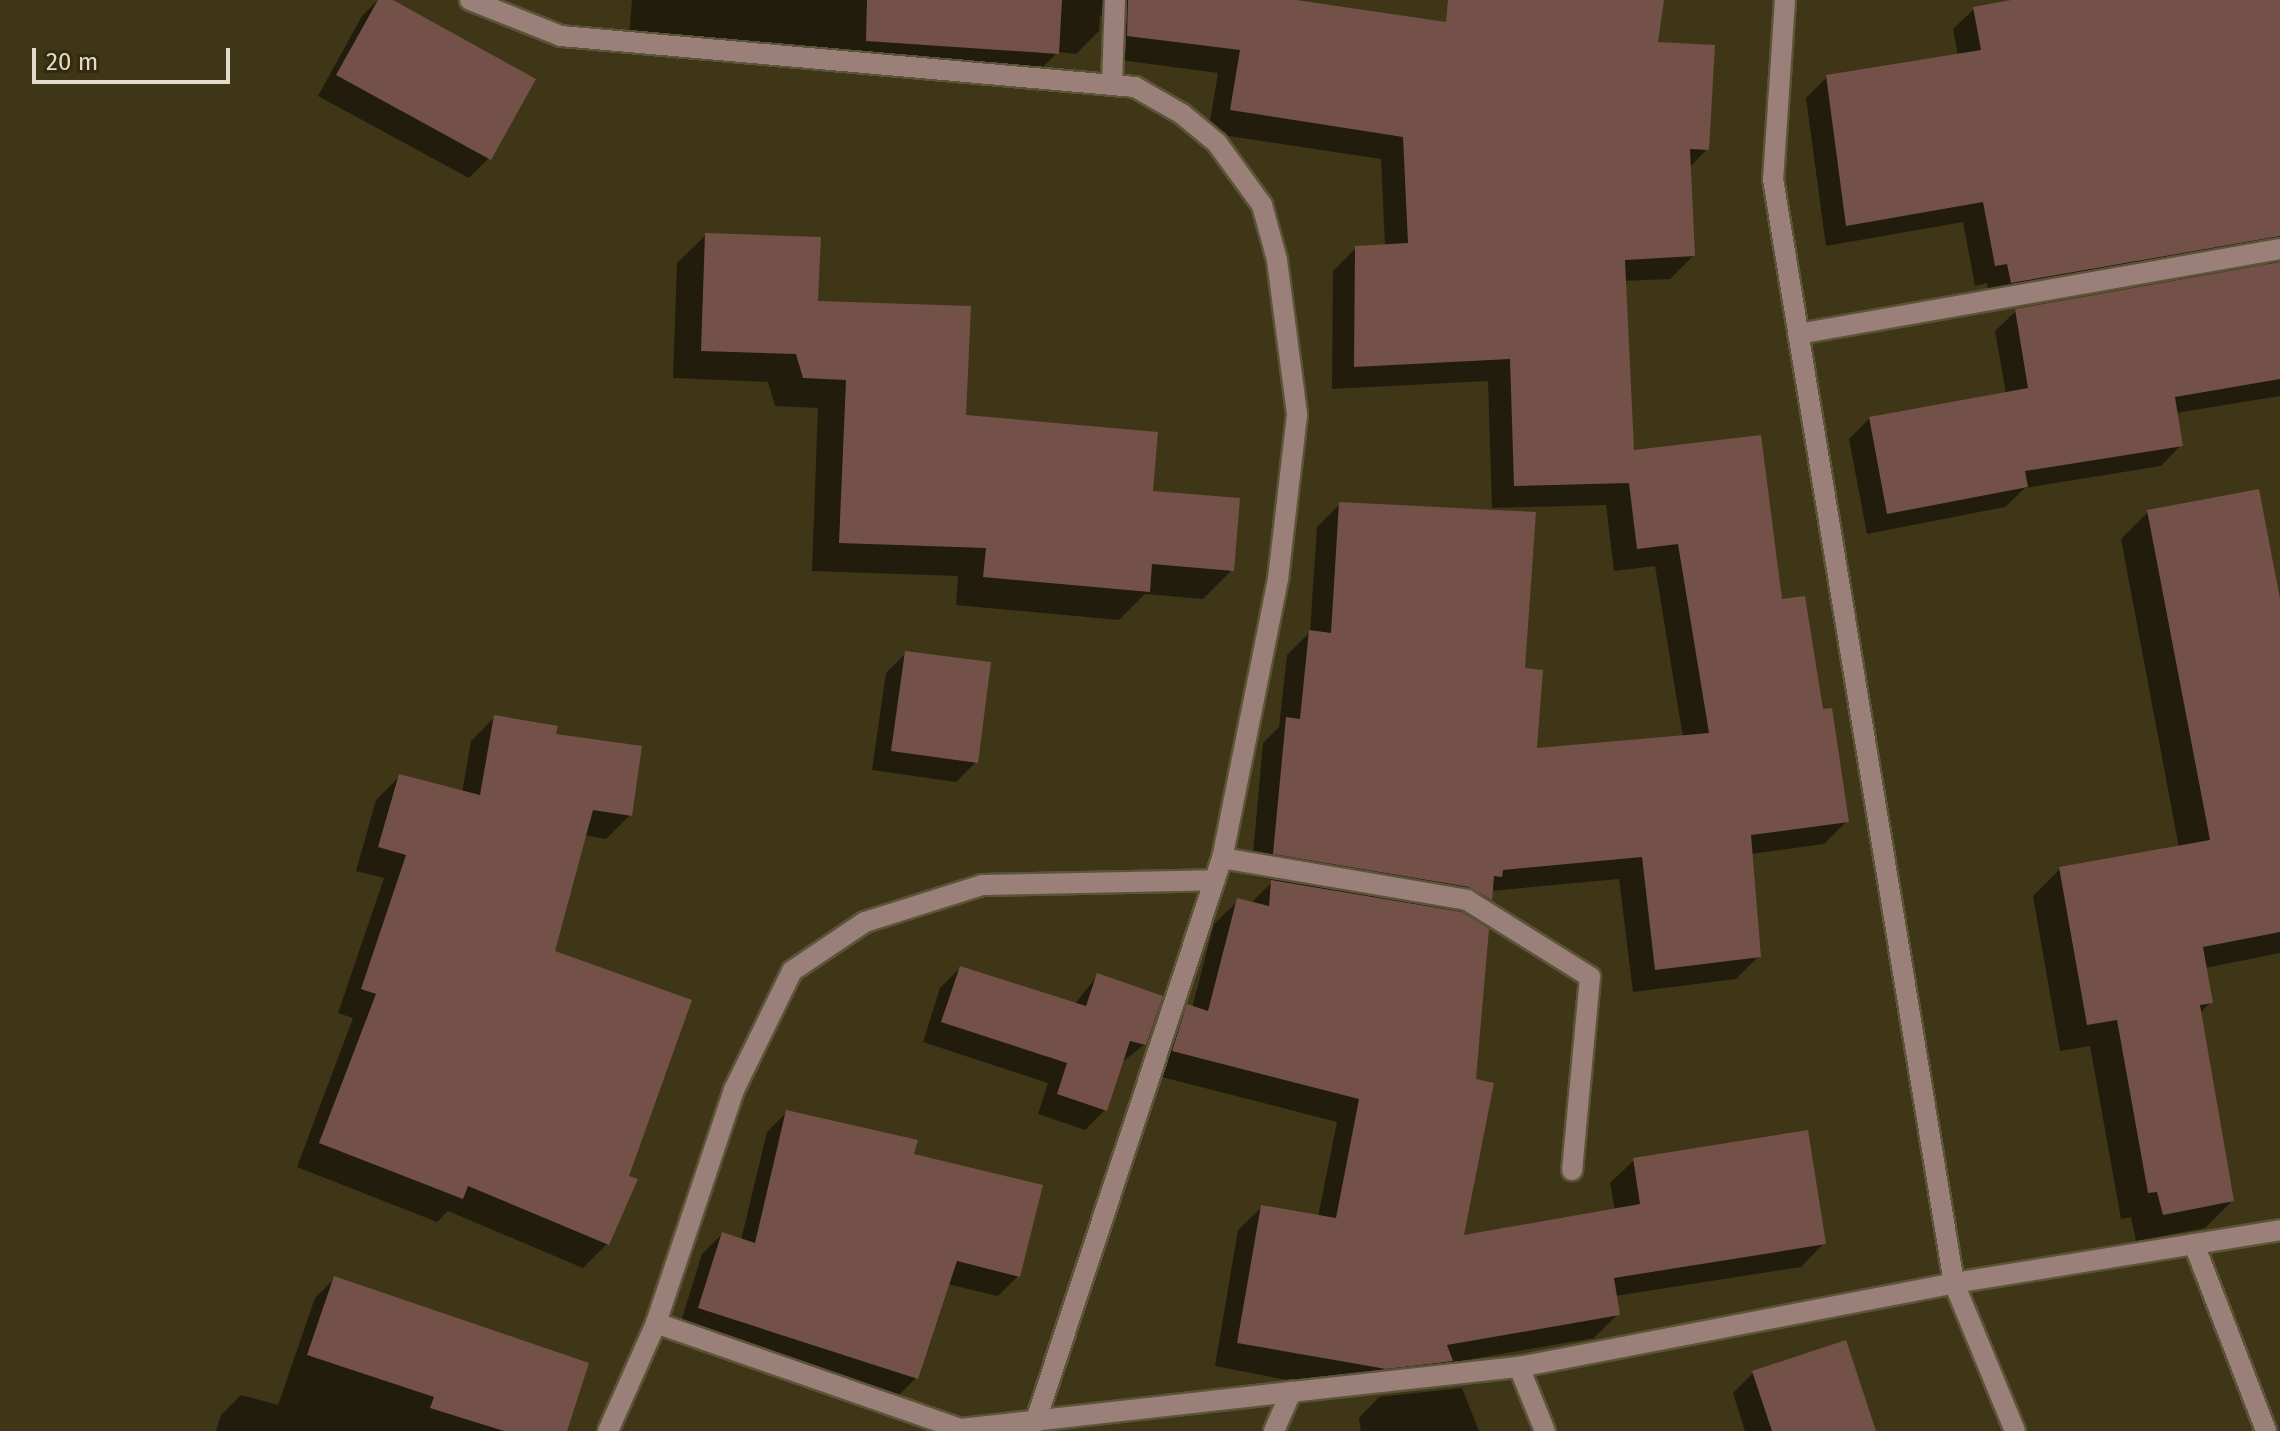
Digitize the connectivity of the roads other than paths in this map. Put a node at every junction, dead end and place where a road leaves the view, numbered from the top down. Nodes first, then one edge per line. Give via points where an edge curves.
1 (470, 0) edge
2 (1115, 0) edge
3 (1785, 0) edge
4 (1112, 84) junction
5 (2280, 249) edge
6 (1798, 334) junction
7 (1222, 858) junction
8 (1215, 880) junction
9 (1572, 1170) dead end
10 (2280, 1230) edge
11 (2194, 1244) junction
12 (1954, 1283) junction
13 (656, 1323) junction
14 (1519, 1367) junction
15 (1291, 1392) junction
16 (1035, 1423) junction
17 (608, 1431) edge
18 (1274, 1431) edge
19 (1545, 1431) edge
20 (2015, 1431) edge
21 (2266, 1431) edge

1 - 4 lane via 561,36
2 - 4 lane
3 - 6 lane via 1773,179
4 - 7 lane via 1135,87 1182,114 1217,143 1262,205 1277,260 1297,415 1278,579
5 - 6 lane
6 - 12 lane
7 - 8 lane
7 - 9 lane via 1467,900 1590,977
8 - 13 lane via 982,885 865,922 792,971 734,1090
8 - 16 lane
10 - 11 lane
11 - 12 lane
11 - 21 lane
12 - 14 lane
12 - 20 lane
13 - 16 lane via 961,1429
13 - 17 lane
14 - 15 lane
14 - 19 lane
15 - 16 lane
15 - 18 lane

